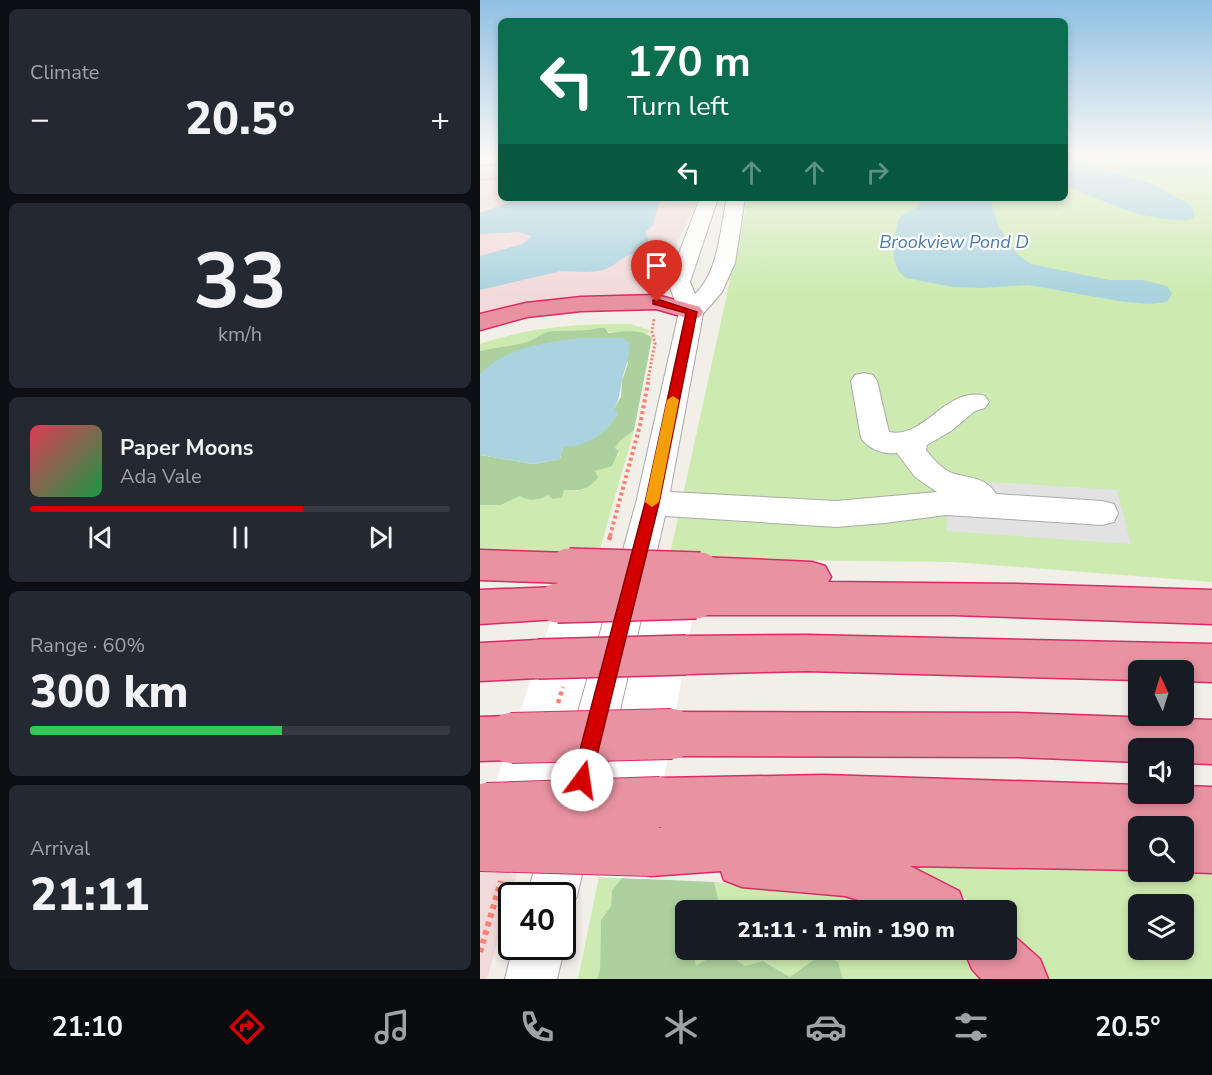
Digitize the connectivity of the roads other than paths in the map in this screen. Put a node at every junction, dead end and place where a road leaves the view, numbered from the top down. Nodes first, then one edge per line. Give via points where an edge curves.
1 (708, 202) edge
2 (735, 202) edge
3 (692, 312) junction
4 (480, 322) edge
5 (480, 336) edge
6 (864, 381) dead end
7 (975, 402) dead end
8 (913, 440) junction
9 (652, 503) junction
10 (992, 506) junction
11 (1102, 513) dead end
12 (480, 565) edge
13 (698, 586) junction
14 (480, 607) edge
15 (1212, 608) edge
16 (480, 662) edge
17 (1212, 663) edge
18 (495, 739) edge
19 (1212, 742) edge
20 (1212, 811) edge
21 (482, 821) edge
22 (1128, 845) edge
23 (1194, 847) edge
24 (1212, 848) edge
25 (651, 851) junction
26 (556, 882) edge
27 (923, 900) edge
28 (536, 960) edge
29 (1001, 960) edge
30 (531, 979) edge
31 (1020, 979) edge

1 - 3 street via 679,282
2 - 3 street via 724,263 711,292
3 - 4 highway via 657,302 580,304 526,310
3 - 5 highway via 654,317 554,319
3 - 9 street
6 - 8 street via 876,438 890,444
7 - 8 street
8 - 10 street via 912,454 935,477 946,484 972,487
9 - 10 street via 836,514 946,503
9 - 26 street
10 - 11 street
12 - 13 highway, bridge via 569,568
13 - 14 highway, bridge via 557,603
13 - 15 highway via 839,597
16 - 17 highway, bridge via 819,653
18 - 19 highway, bridge via 672,734 1017,735
20 - 21 highway, bridge via 824,799 660,802
21 - 25 highway, bridge
22 - 25 highway via 815,840
23 - 24 highway
25 - 27 highway via 867,876
28 - 30 street
29 - 31 highway

